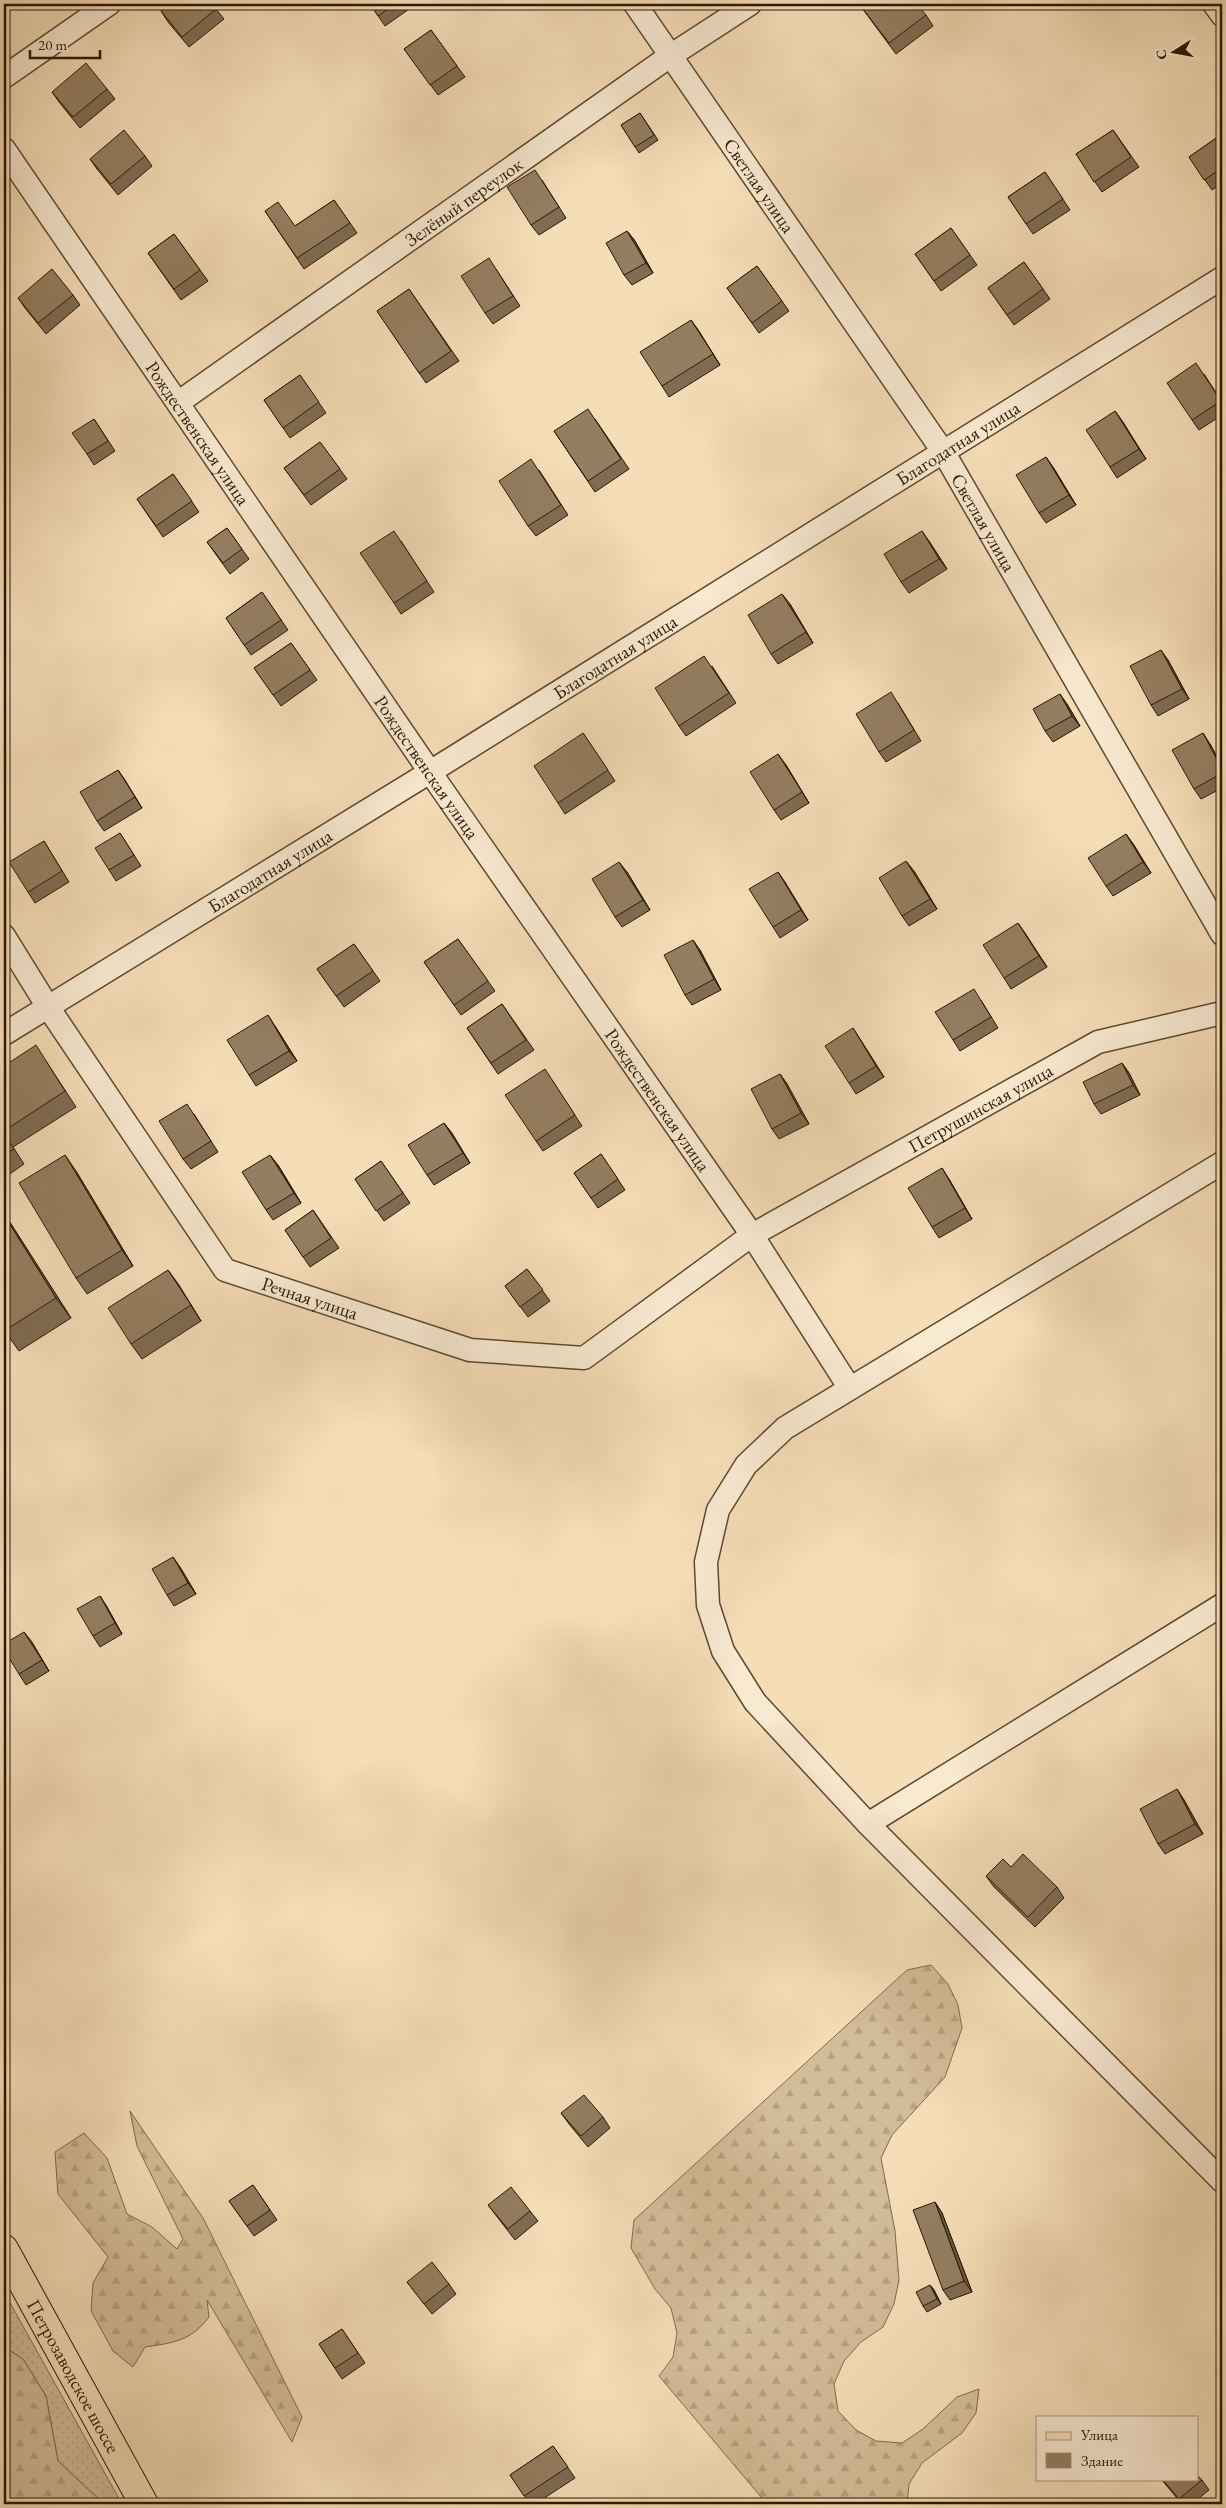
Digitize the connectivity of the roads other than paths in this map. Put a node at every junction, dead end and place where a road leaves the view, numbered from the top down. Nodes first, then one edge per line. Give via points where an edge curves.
1 (109, 4) edge
2 (635, 4) edge
3 (750, 4) edge
4 (1214, 4) edge
5 (1222, 15) edge
6 (670, 56) junction
7 (4, 77) edge
8 (4, 148) edge
9 (1222, 278) edge
10 (179, 402) junction
11 (944, 453) junction
12 (430, 772) junction
13 (1222, 934) edge
14 (4, 936) edge
15 (48, 1007) junction
16 (1222, 1013) edge
17 (4, 1034) edge
18 (1222, 1163) edge
19 (752, 1235) junction
20 (850, 1387) junction
21 (1222, 1605) edge
22 (868, 1824) junction
23 (1222, 2181) edge
24 (4, 2249) edge
25 (144, 2504) edge

1 - 7 street
2 - 6 street, Светлая улица
3 - 6 street, Зелёный переулок
4 - 5 street
6 - 10 street, Зелёный переулок
6 - 11 street, Светлая улица
8 - 10 street, Рождественская улица
9 - 11 street, Благодатная улица
10 - 12 street, Рождественская улица
11 - 12 street, Благодатная улица
11 - 13 street, Светлая улица
12 - 15 street, Благодатная улица
12 - 19 street, Рождественская улица
14 - 15 street, Речная улица
15 - 17 street, Благодатная улица
15 - 19 street, Речная улица via 226,1270 470,1350 584,1358
16 - 19 street, Петрушинская улица via 1098,1042
18 - 20 street
19 - 20 street, Рождественская улица
20 - 22 street via 784,1428 746,1465 718,1510 706,1562 708,1605 723,1650 737,1673 755,1702
21 - 22 street
22 - 23 street
24 - 25 main road, Петрозаводское шоссе

